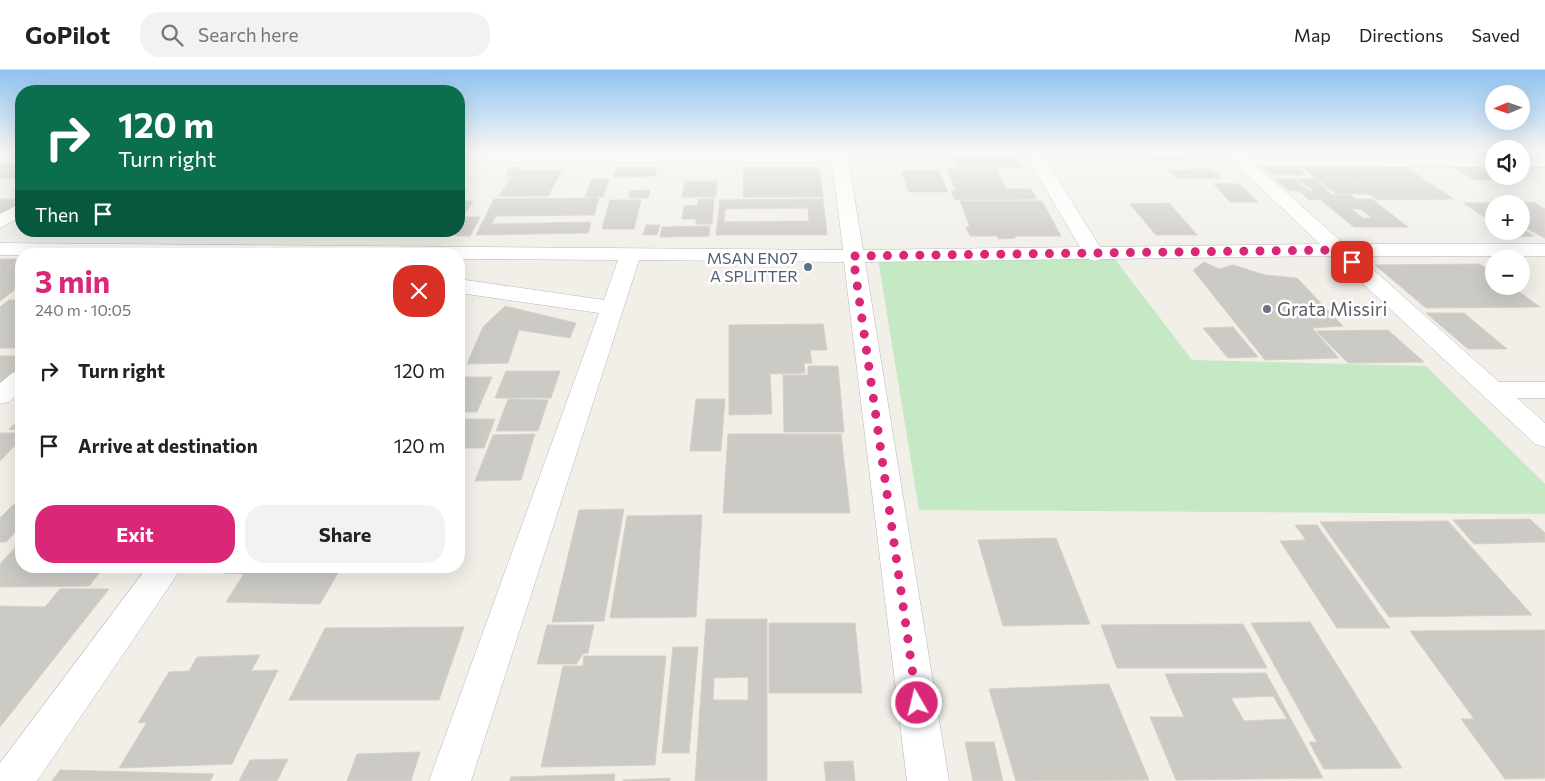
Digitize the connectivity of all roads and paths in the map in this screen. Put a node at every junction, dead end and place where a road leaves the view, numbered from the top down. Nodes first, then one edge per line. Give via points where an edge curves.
1 (843, 185) edge
2 (1052, 185) edge
3 (1267, 185) edge
4 (15, 213) edge
5 (0, 222) edge
6 (191, 237) edge
7 (178, 248) edge
8 (0, 249) edge
9 (15, 249) edge
10 (1338, 250) junction
11 (1545, 250) edge
12 (465, 253) edge
13 (631, 254) junction
14 (1095, 254) junction
15 (853, 256) junction
16 (465, 287) edge
17 (613, 308) junction
18 (15, 383) edge
19 (1492, 390) junction
20 (1545, 390) edge
21 (0, 396) edge
22 (1545, 438) edge
23 (162, 573) edge
24 (12, 781) edge
25 (450, 781) edge
26 (928, 781) edge

1 - 15 street
2 - 14 street
3 - 10 street
4 - 5 street
6 - 7 street
8 - 9 street
10 - 11 street
10 - 14 street
10 - 19 street
12 - 13 street
13 - 15 street
13 - 17 street
14 - 15 street
15 - 26 street
16 - 17 street
17 - 25 street
18 - 21 street
19 - 20 street
19 - 22 street
23 - 24 street

